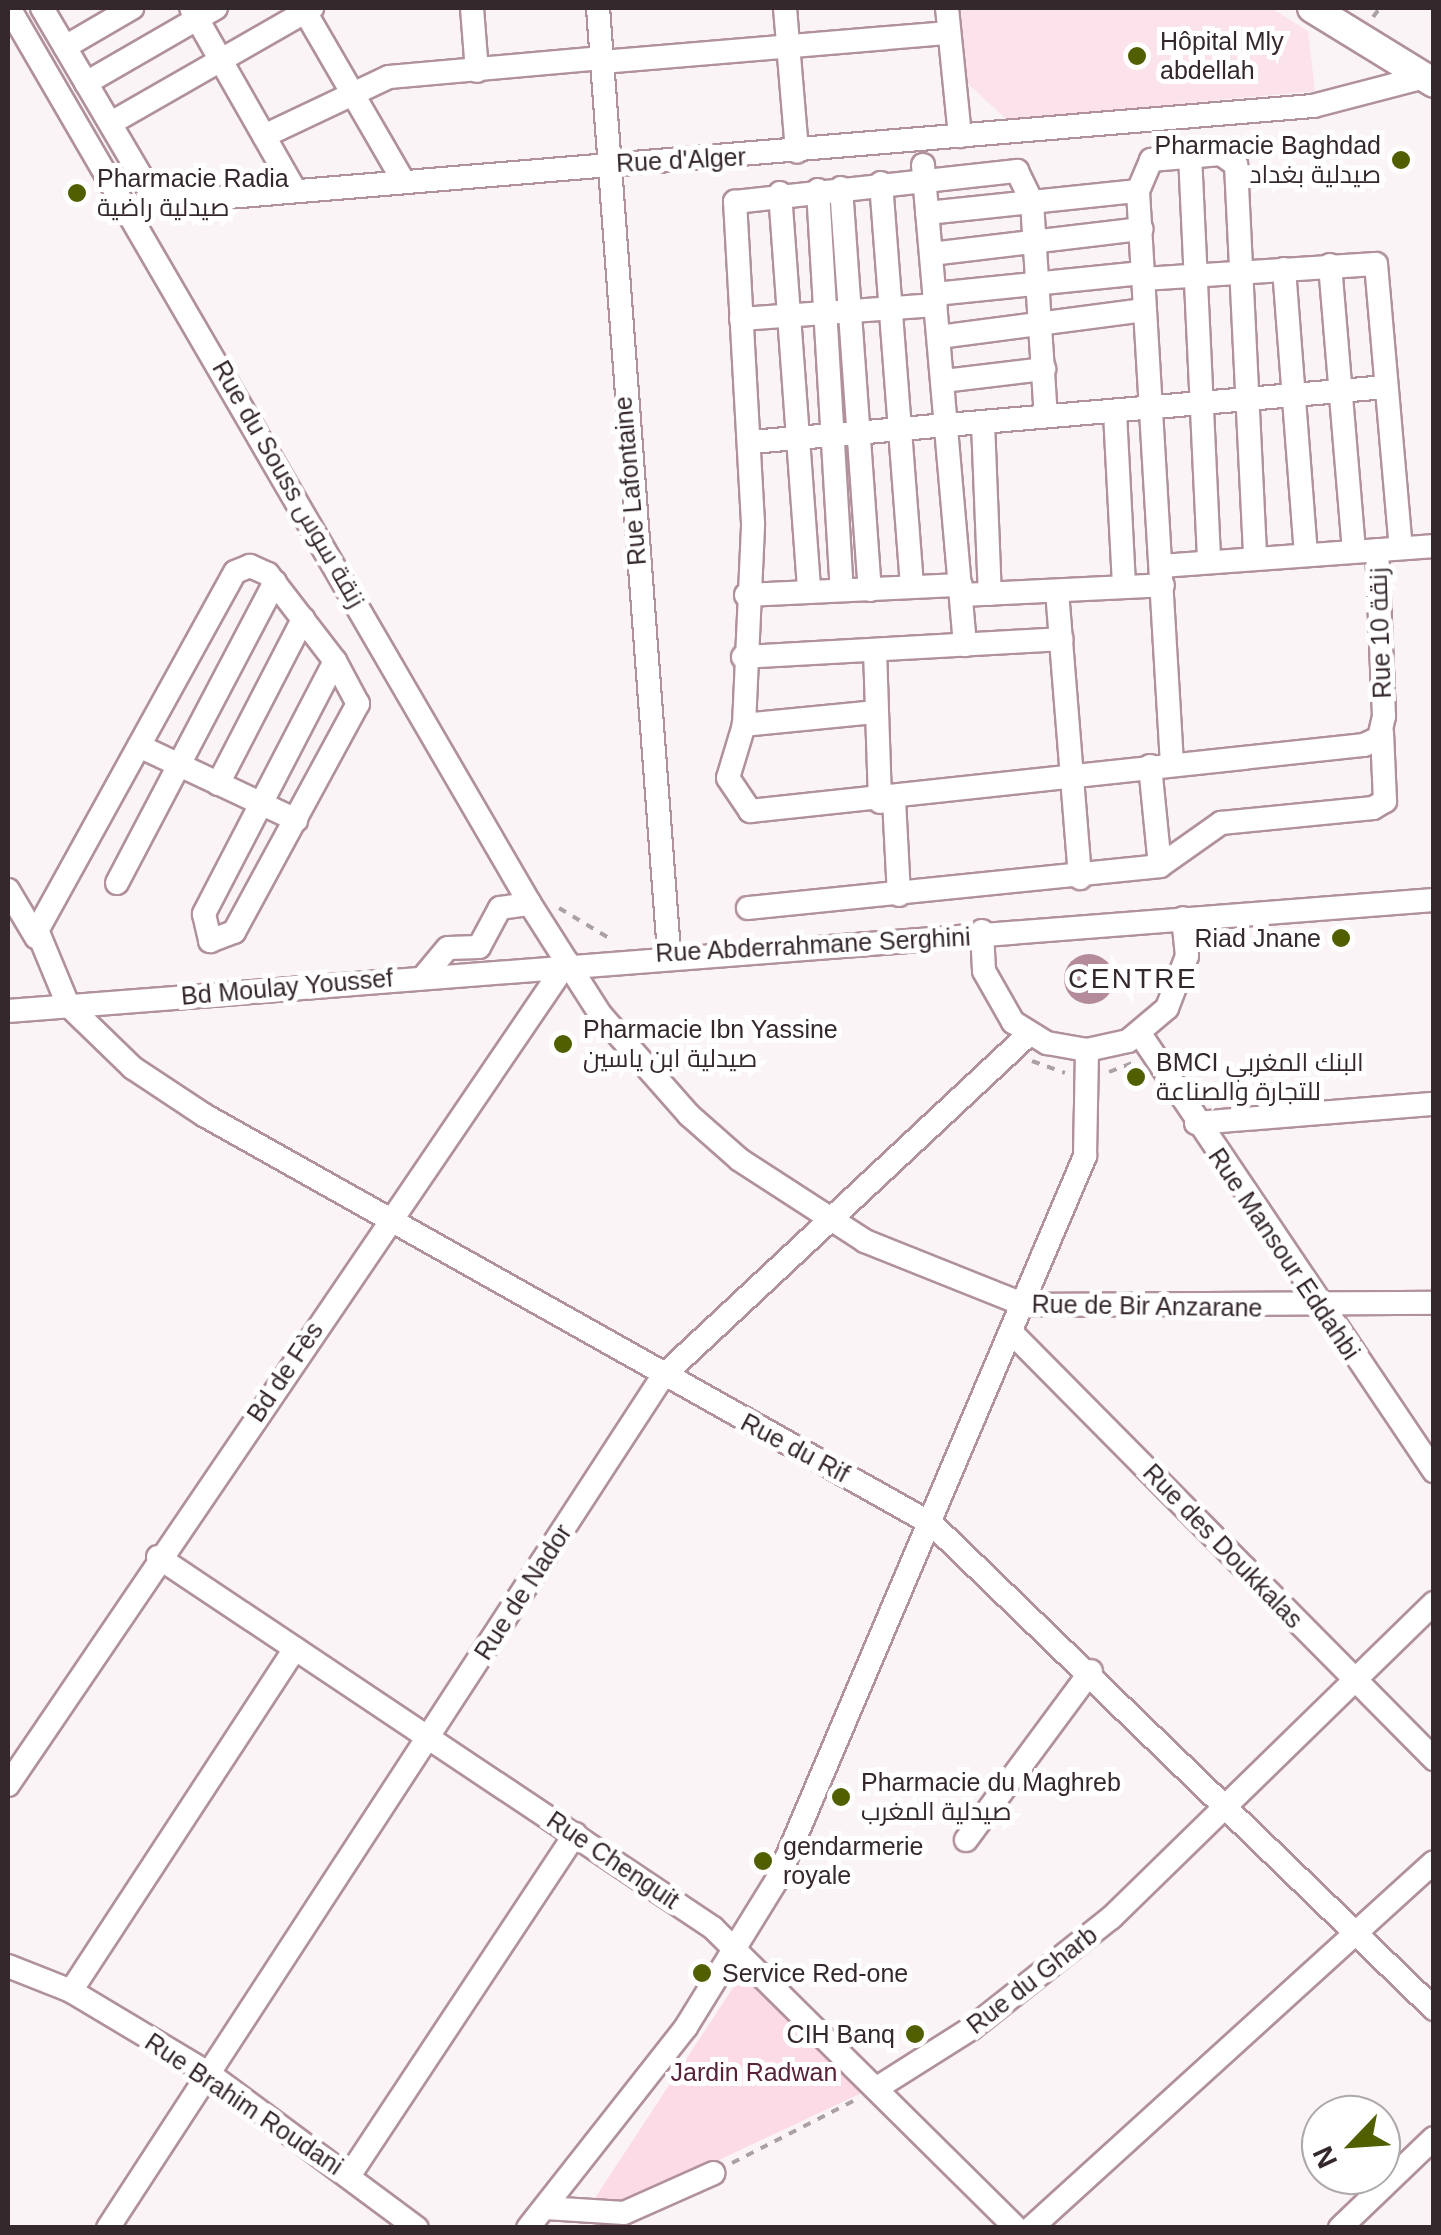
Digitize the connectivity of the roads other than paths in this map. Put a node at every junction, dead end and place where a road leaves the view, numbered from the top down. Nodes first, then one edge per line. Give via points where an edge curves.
1 (9, 8) edge
2 (132, 8) edge
3 (472, 8) edge
4 (598, 8) edge
5 (785, 8) edge
6 (948, 8) edge
7 (1312, 8) edge
8 (45, 9) edge
9 (307, 9) edge
10 (201, 11) edge
11 (950, 33) junction
12 (65, 48) junction
13 (786, 48) junction
14 (220, 60) junction
15 (602, 60) junction
16 (477, 71) junction
17 (1429, 80) edge
18 (86, 83) junction
19 (350, 88) junction
20 (110, 123) junction
21 (264, 136) junction
22 (960, 136) junction
23 (922, 141) junction
24 (797, 152) junction
25 (1190, 155) junction
26 (604, 164) junction
27 (923, 176) junction
28 (402, 179) junction
29 (881, 183) junction
30 (293, 186) junction
31 (829, 189) junction
32 (1138, 191) junction
33 (780, 194) junction
34 (1032, 202) junction
35 (927, 213) junction
36 (1142, 229) junction
37 (1035, 244) junction
38 (931, 254) junction
39 (1330, 265) junction
40 (1284, 269) junction
41 (1238, 272) junction
42 (1142, 276) junction
43 (1193, 276) junction
44 (1038, 284) junction
45 (935, 299) junction
46 (890, 307) junction
47 (851, 310) junction
48 (1144, 310) junction
49 (826, 312) junction
50 (789, 316) junction
51 (741, 319) junction
52 (1042, 326) junction
53 (938, 336) junction
54 (1044, 369) junction
55 (942, 381) junction
56 (1386, 387) junction
57 (1338, 390) junction
58 (1292, 394) junction
59 (1244, 401) junction
60 (1199, 405) junction
61 (1151, 409) junction
62 (1115, 413) junction
63 (1046, 416) junction
64 (946, 423) junction
65 (983, 423) junction
66 (899, 428) junction
67 (834, 430) junction
68 (861, 430) junction
69 (799, 436) junction
70 (751, 442) junction
71 (1434, 546) edge
72 (1377, 550) junction
73 (1306, 554) junction
74 (1255, 559) junction
75 (1209, 562) junction
76 (1162, 576) junction
77 (275, 582) junction
78 (912, 587) junction
79 (1124, 587) junction
80 (842, 589) junction
81 (870, 590) junction
82 (961, 590) junction
83 (809, 591) junction
84 (1057, 591) junction
85 (990, 594) junction
86 (746, 596) junction
87 (303, 619) junction
88 (1061, 639) junction
89 (965, 645) junction
90 (875, 650) junction
91 (744, 657) junction
92 (335, 661) junction
93 (876, 712) junction
94 (744, 725) junction
95 (1382, 733) junction
96 (139, 746) junction
97 (178, 766) junction
98 (1161, 766) junction
99 (1074, 781) junction
100 (218, 784) junction
101 (887, 801) junction
102 (261, 804) junction
103 (296, 820) junction
104 (1160, 866) junction
105 (1080, 878) junction
106 (116, 883) dead end
107 (8, 890) edge
108 (898, 895) junction
109 (1434, 900) edge
110 (530, 904) junction
111 (748, 908) dead end
112 (1182, 918) junction
113 (982, 932) junction
114 (36, 937) junction
115 (669, 953) junction
116 (567, 962) junction
117 (425, 975) junction
118 (68, 1004) junction
119 (8, 1011) edge
120 (1021, 1042) junction
121 (1147, 1042) junction
122 (1088, 1050) junction
123 (1434, 1104) edge
124 (1196, 1123) junction
125 (387, 1215) junction
126 (826, 1218) junction
127 (1434, 1303) edge
128 (1025, 1305) junction
129 (1320, 1310) junction
130 (1012, 1333) junction
131 (663, 1376) junction
132 (1434, 1471) edge
133 (932, 1524) junction
134 (158, 1557) junction
135 (1434, 1603) edge
136 (295, 1649) junction
137 (1091, 1672) junction
138 (1352, 1681) junction
139 (428, 1737) junction
140 (1434, 1759) edge
141 (8, 1784) edge
142 (1225, 1803) junction
143 (575, 1834) junction
144 (966, 1840) dead end
145 (1434, 1862) edge
146 (1361, 1936) junction
147 (737, 1948) junction
148 (8, 1965) edge
149 (71, 1991) junction
150 (1434, 2009) edge
151 (208, 2073) junction
152 (877, 2088) junction
153 (1434, 2138) edge
154 (714, 2172) road end
155 (349, 2176) junction
156 (546, 2208) junction
157 (114, 2225) edge
158 (417, 2228) edge
159 (528, 2228) edge
160 (1016, 2228) edge
161 (1030, 2228) edge
162 (1340, 2228) edge

1 - 110 street, Rue du Souss زنقة سوس
2 - 12 street
3 - 16 street
4 - 15 street, Rue Lafontaine
5 - 13 street
6 - 11 street
7 - 17 main road
8 - 12 street, Rue d'Alger
9 - 14 street
9 - 19 street
10 - 14 street
10 - 18 street
11 - 13 street
11 - 22 street
12 - 18 street, Rue d'Alger
13 - 15 street
13 - 24 street
14 - 20 street
14 - 21 street
15 - 16 street
15 - 26 street, Rue Lafontaine
16 - 19 street
17 - 22 street, Rue d'Alger via 1313,106
18 - 20 street, Rue d'Alger
19 - 21 street
19 - 28 street
20 - 30 street, Rue d'Alger via 162,201
21 - 30 street
22 - 23 street, Rue d'Alger
23 - 24 street, Rue d'Alger
23 - 27 street
24 - 26 street, Rue d'Alger
25 - 32 street via 1146,162
25 - 41 street via 1236,165
25 - 43 street
26 - 28 street, Rue d'Alger
26 - 115 street, Rue Lafontaine
27 - 29 street
27 - 34 street via 1014,169
27 - 35 street
28 - 30 street, Rue d'Alger
29 - 31 street
29 - 46 street
31 - 33 street
31 - 47 street
31 - 49 street
32 - 34 street
32 - 36 street
33 - 50 street
33 - 51 street via 748,194 732,208
34 - 35 street
34 - 37 street
35 - 38 street
36 - 37 street
36 - 42 street
37 - 38 street
37 - 44 street
38 - 45 street
39 - 40 street
39 - 56 street via 1377,266
39 - 57 street
40 - 41 street
40 - 58 street
41 - 43 street
41 - 59 street
42 - 43 street
42 - 44 street
42 - 48 street
43 - 60 street
44 - 45 street
44 - 52 street
45 - 46 street
45 - 53 street
46 - 47 street
46 - 66 street
47 - 49 street
47 - 68 street
48 - 52 street
48 - 61 street
49 - 50 street
49 - 67 street
50 - 51 street
50 - 69 street
51 - 70 street
52 - 53 street
52 - 54 street
53 - 55 street
54 - 55 street
54 - 63 street
55 - 64 street
56 - 57 street
56 - 72 street
57 - 58 street
57 - 72 street
58 - 59 street
58 - 73 street
59 - 60 street
59 - 74 street
60 - 61 street
60 - 75 street
61 - 62 street
61 - 76 street
62 - 63 street
62 - 79 street
63 - 65 street
64 - 65 street
64 - 66 street
64 - 82 street
65 - 85 street
66 - 68 street
66 - 78 street
67 - 68 street
67 - 69 street
67 - 80 street
68 - 81 street
69 - 70 street
69 - 83 street
70 - 86 street
71 - 72 street
72 - 73 street
72 - 95 street, Rue 10 زنقة
73 - 74 street
74 - 75 street
75 - 76 street
76 - 79 street
76 - 98 street
77 - 87 street
77 - 96 street via 257,567 235,572
77 - 97 street
78 - 81 street
78 - 82 street
79 - 84 street
80 - 81 street
80 - 83 street
82 - 85 street
82 - 89 street
83 - 86 street
84 - 85 street
84 - 88 street
86 - 91 street
87 - 92 street
87 - 100 street
88 - 89 street
88 - 99 street
89 - 90 street
90 - 91 street
90 - 93 street
91 - 94 street
92 - 102 street
92 - 103 street via 358,704
93 - 94 street
93 - 101 street
94 - 101 street, Rue 10 زنقة via 728,778 742,808
95 - 98 street, Rue 10 زنقة via 1344,747
95 - 104 street via 1383,804 1220,823
96 - 97 street
96 - 114 street
97 - 100 street
97 - 106 street
98 - 99 street, Rue 10 زنقة
98 - 104 street
99 - 101 street, Rue 10 زنقة
99 - 105 street
100 - 102 street
101 - 108 street
102 - 103 street
102 - 103 street via 204,914 210,941 234,932
104 - 105 street
105 - 108 street
107 - 114 street, Rue du Rif
108 - 111 street
109 - 112 street
110 - 116 street, Rue du Souss زنقة سوس
110 - 117 street via 500,908 480,946 448,948
112 - 113 street
112 - 121 street via 1187,956 1177,992
113 - 115 street, Rue Abderrahmane Serghini
113 - 120 street, Rue Abderrahmane Serghini via 990,990
114 - 118 street, Rue du Rif
115 - 116 street, Rue Abderrahmane Serghini
116 - 117 street, Bd Moulay Youssef
116 - 125 street, Bd de Fès
116 - 126 street, Rue de Bir Anzarane via 689,1114
117 - 118 street, Bd Moulay Youssef
118 - 119 street, Bd Moulay Youssef
118 - 125 street, Rue du Rif via 133,1068
120 - 122 street
120 - 126 street, Rue de Nador
121 - 122 street
121 - 124 street, Rue Mansour Eddahbi
122 - 128 street via 1086,1156
123 - 124 street
124 - 129 street, Rue Mansour Eddahbi
125 - 131 street, Rue du Rif
125 - 134 street, Bd de Fès
126 - 128 street, Rue de Bir Anzarane
126 - 131 street, Rue de Nador
127 - 129 street, Rue de Bir Anzarane
128 - 129 street, Rue de Bir Anzarane
128 - 130 street
129 - 132 street, Rue Mansour Eddahbi
130 - 133 street
130 - 138 street, Rue des Doukkalas
131 - 133 street, Rue du Rif
131 - 139 street, Rue de Nador
133 - 137 street, Rue du Rif
133 - 147 street via 786,1862
134 - 136 street, Rue Chenguit
134 - 141 street, Bd de Fès
135 - 138 street, Rue du Gharb
136 - 139 street, Rue Chenguit
136 - 149 street
137 - 142 street, Rue du Rif
137 - 144 street
138 - 140 street, Rue des Doukkalas
138 - 142 street, Rue du Gharb
139 - 143 street, Rue Chenguit
139 - 151 street, Rue de Nador
142 - 146 street, Rue du Rif
142 - 152 street, Rue du Gharb via 1111,1918 972,2028
143 - 147 street, Rue Chenguit
143 - 155 street
145 - 146 street
146 - 150 street, Rue du Rif
146 - 161 street
147 - 152 street, Rue Chenguit
147 - 156 street
148 - 149 street, Rue Brahim Roudani
149 - 151 street, Rue Brahim Roudani
151 - 155 street, Rue Brahim Roudani
151 - 157 street, Rue de Nador
152 - 160 street, Rue Chenguit
153 - 162 street
154 - 156 street via 624,2213
155 - 158 street, Rue Brahim Roudani
156 - 159 street

